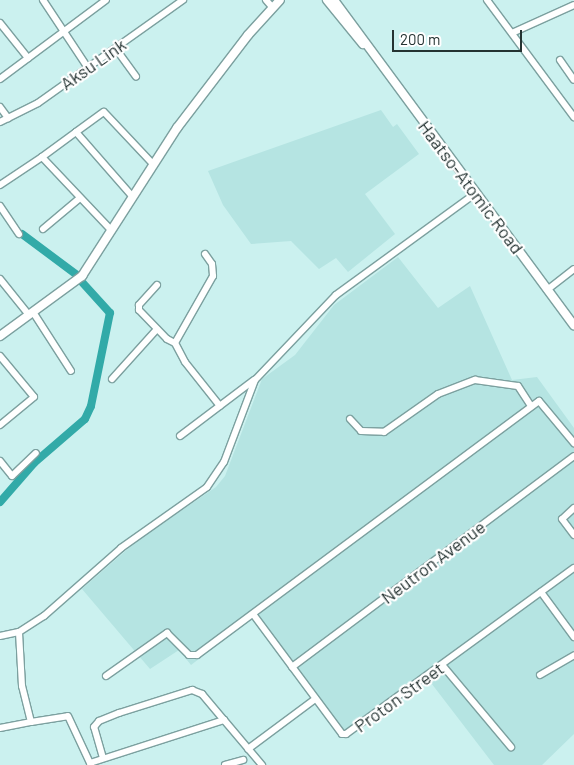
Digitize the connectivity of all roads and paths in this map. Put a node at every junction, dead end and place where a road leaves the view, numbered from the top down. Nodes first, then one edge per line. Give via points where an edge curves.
1 (43, 0) edge
2 (106, 0) edge
3 (183, 0) edge
4 (266, 0) edge
5 (280, 0) edge
6 (327, 0) edge
7 (334, 0) edge
8 (488, 0) edge
9 (273, 3) edge
10 (574, 5) edge
11 (0, 23) edge
12 (62, 31) junction
13 (512, 33) junction
14 (116, 49) junction
15 (368, 49) junction
16 (28, 58) junction
17 (560, 60) dead end
18 (88, 68) junction
19 (136, 77) dead end
20 (0, 79) edge
21 (574, 80) edge
22 (0, 107) edge
23 (574, 117) edge
24 (8, 118) junction
25 (0, 122) edge
26 (76, 132) junction
27 (42, 157) junction
28 (152, 163) junction
29 (0, 184) edge
30 (476, 193) junction
31 (132, 196) junction
32 (80, 198) junction
33 (0, 206) edge
34 (43, 229) dead end
35 (110, 229) junction
36 (19, 234) dead end
37 (205, 254) dead end
38 (574, 269) edge
39 (0, 279) edge
40 (157, 285) dead end
41 (547, 290) junction
42 (31, 314) junction
43 (574, 325) edge
44 (157, 329) junction
45 (0, 336) edge
46 (175, 343) junction
47 (0, 356) edge
48 (71, 371) dead end
49 (112, 379) dead end
50 (255, 380) junction
51 (220, 406) junction
52 (531, 406) junction
53 (350, 419) dead end
54 (0, 424) edge
55 (180, 436) dead end
56 (574, 443) edge
57 (36, 453) dead end
58 (574, 456) edge
59 (0, 461) edge
60 (574, 508) edge
61 (574, 535) edge
62 (574, 568) edge
63 (541, 592) junction
64 (253, 614) junction
65 (19, 632) junction
66 (0, 636) edge
67 (574, 637) edge
68 (574, 654) edge
69 (443, 666) junction
70 (292, 667) junction
71 (540, 675) dead end
72 (106, 676) dead end
73 (315, 699) junction
74 (224, 720) junction
75 (31, 722) junction
76 (0, 728) edge
77 (511, 747) dead end
78 (248, 749) junction
79 (103, 758) junction
80 (243, 760) dead end
81 (90, 764) edge
82 (225, 765) edge
83 (262, 765) edge

1 - 12 street
2 - 12 street
3 - 14 street, Aksu Link
4 - 9 street
5 - 9 main road
6 - 15 main road
7 - 15 main road
8 - 13 street
9 - 28 main road
10 - 13 street
11 - 16 street
12 - 16 street
12 - 18 street
13 - 23 street
14 - 18 street, Aksu Link
14 - 19 street
15 - 30 main road, Haatso-Atomic Road
16 - 20 street
17 - 21 street
18 - 24 street, Aksu Link
22 - 24 street
24 - 25 street, Aksu Link
26 - 27 street
26 - 28 street via 104,112
26 - 31 street
27 - 29 street
27 - 32 street
28 - 31 main road
30 - 41 main road, Haatso-Atomic Road
30 - 50 street via 336,295
31 - 35 main road
32 - 34 street
32 - 35 street
33 - 36 street
35 - 42 main road via 82,276
37 - 46 street via 212,264 213,276
38 - 41 street
39 - 42 street
40 - 44 street via 139,305
41 - 43 main road, Haatso-Atomic Road
42 - 45 main road
42 - 48 street
44 - 46 street
44 - 49 street
46 - 51 street via 188,367
47 - 54 street via 34,397
50 - 51 street
50 - 65 street via 224,462 207,487 137,536 44,616
51 - 55 street
52 - 53 street via 518,386 475,380 438,394 384,432 361,431
52 - 56 street via 542,402
52 - 64 street
57 - 59 street via 12,476
58 - 70 street, Neutron Avenue
60 - 61 street via 562,518
62 - 63 street, Proton Street
63 - 67 street
63 - 69 street, Proton Street
64 - 70 street, Proton Street
64 - 72 street via 194,656 167,632
65 - 66 street
65 - 75 street via 22,686
68 - 71 street
69 - 73 street, Proton Street via 346,734 342,734
69 - 77 street
70 - 73 street, Proton Street
73 - 78 street
74 - 78 street
74 - 79 street
74 - 79 street via 202,694 192,690 119,712 99,721 94,727
75 - 76 street
75 - 81 street via 68,716
78 - 83 street
79 - 81 street
80 - 82 street

